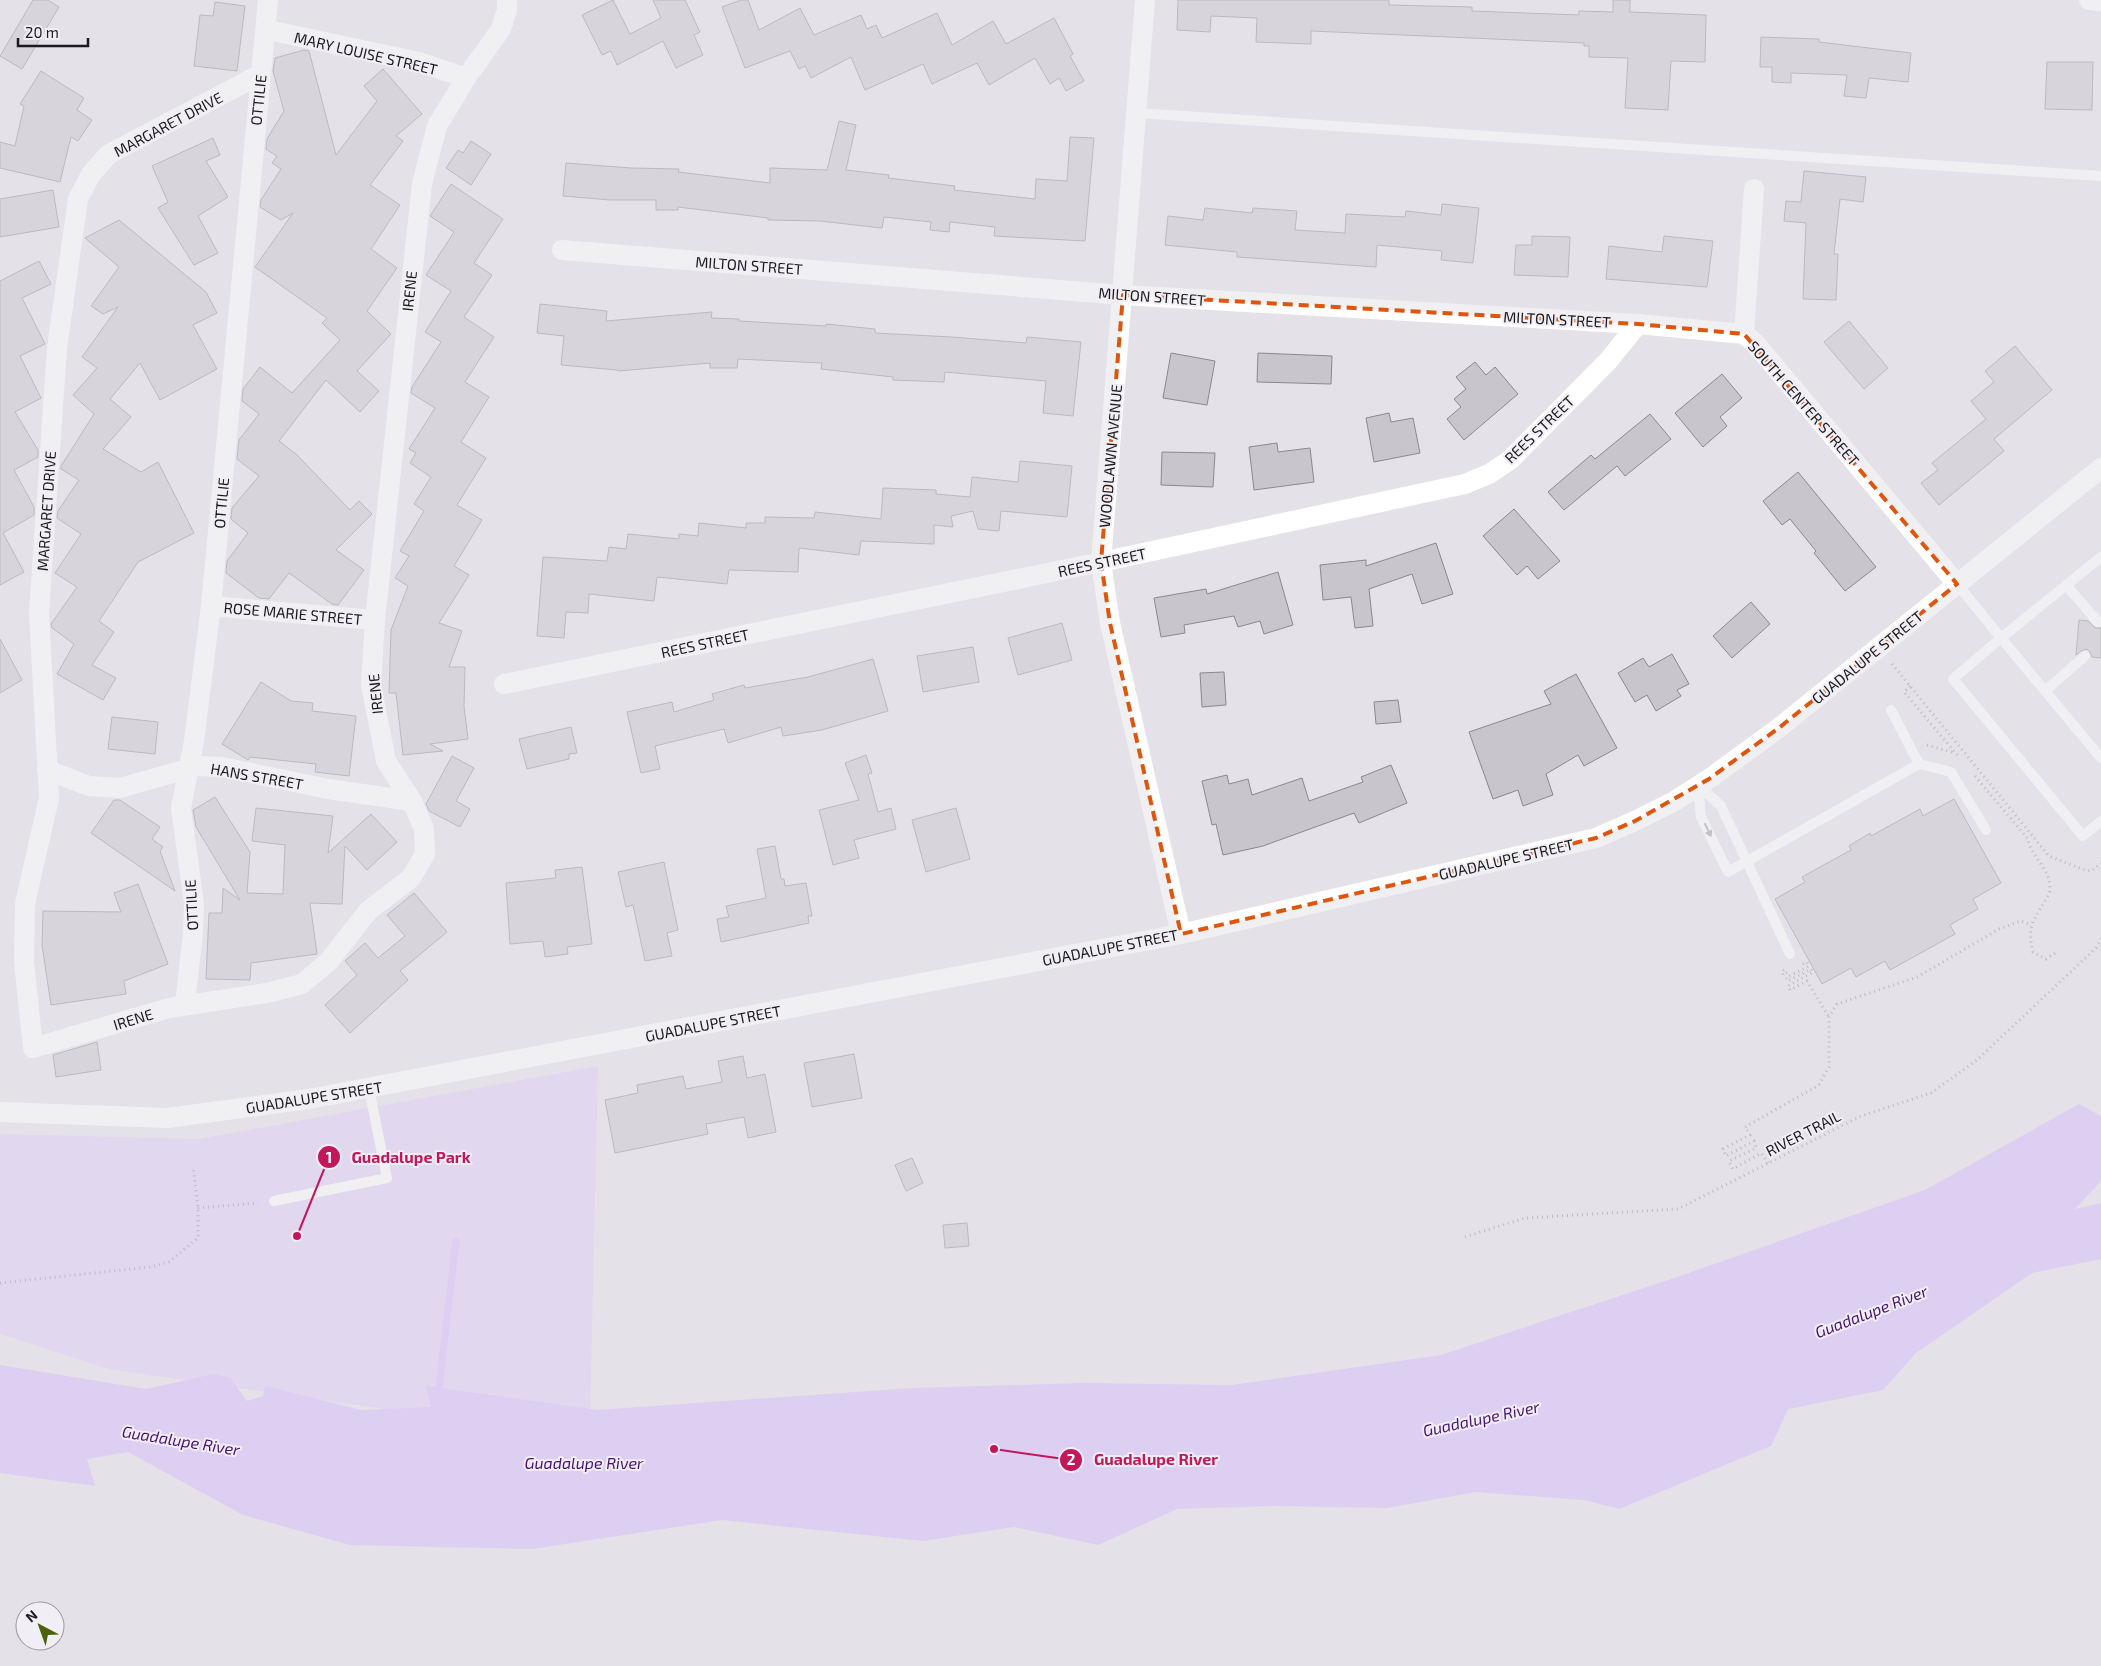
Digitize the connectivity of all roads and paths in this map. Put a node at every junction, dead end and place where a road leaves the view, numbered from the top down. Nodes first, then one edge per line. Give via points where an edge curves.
1 (268, 0) edge
2 (507, 0) edge
3 (1145, 0) edge
4 (2089, 0) edge
5 (2101, 1) edge
6 (266, 32) junction
7 (261, 74) junction
8 (466, 78) junction
9 (1137, 113) junction
10 (2101, 176) edge
11 (1754, 189) dead end
12 (562, 250) dead end
13 (1123, 295) junction
14 (1638, 324) junction
15 (1744, 334) junction
16 (2101, 468) edge
17 (2101, 557) edge
18 (1101, 562) junction
19 (1957, 584) junction
20 (2066, 586) junction
21 (211, 606) junction
22 (375, 620) junction
23 (2098, 622) dead end
24 (2002, 638) junction
25 (1879, 647) junction
26 (2085, 656) dead end
27 (504, 684) dead end
28 (2045, 691) junction
29 (1890, 710) dead end
30 (2101, 758) edge
31 (1919, 764) junction
32 (188, 769) junction
33 (47, 770) junction
34 (1698, 786) junction
35 (412, 801) junction
36 (2101, 821) edge
37 (1986, 830) dead end
38 (1747, 861) junction
39 (2101, 863) edge
40 (2031, 925) dead end
41 (1181, 934) junction
42 (2101, 939) edge
43 (1790, 954) dead end
44 (1788, 968) dead end
45 (185, 1004) junction
46 (1829, 1017) junction
47 (33, 1048) joint
48 (369, 1089) junction
49 (0, 1112) edge
50 (1768, 1164) junction
51 (193, 1167) dead end
52 (274, 1201) joint
53 (198, 1208) junction
54 (1464, 1236) dead end
55 (0, 1283) edge

1 - 6 street, OTTILIE
2 - 8 street, IRENE via 502,29
3 - 9 street, WOODLAWN AVENUE
4 - 5 street
6 - 7 street, OTTILIE
6 - 8 street, MARY LOUISE STREET via 419,62
7 - 21 street, OTTILIE
7 - 33 street, MARGARET DRIVE via 109,154 91,174 78,199 57,348 39,613
8 - 22 street, IRENE via 438,126 422,184
9 - 10 lane
9 - 13 street, WOODLAWN AVENUE
11 - 15 street, SOUTH CENTER STREET
12 - 13 street, MILTON STREET
13 - 14 street, MILTON STREET
13 - 18 street, WOODLAWN AVENUE
14 - 15 street, MILTON STREET
14 - 18 street, REES STREET via 1608,361 1510,460 1489,474 1440,490
15 - 19 street, SOUTH CENTER STREET via 1755,343
16 - 19 street, GUADALUPE STREET
17 - 20 lane
18 - 27 street, REES STREET
18 - 41 street, WOODLAWN AVENUE via 1110,623
19 - 24 lane
19 - 25 street, GUADALUPE STREET
20 - 23 lane
20 - 24 lane
21 - 22 street, ROSE MARIE STREET
21 - 32 street, OTTILIE
22 - 35 street, IRENE via 371,685 374,704 386,761
24 - 28 lane
24 - 36 lane via 1953,679 2083,836
25 - 34 street, GUADALUPE STREET via 1780,728
25 - 39 path via 2049,856 2087,871
26 - 28 lane
28 - 30 lane
29 - 31 lane
31 - 37 lane via 1951,772
31 - 38 lane
32 - 33 street, HANS STREET via 120,788 89,786
32 - 35 street, HANS STREET via 222,767 328,789
32 - 45 street, OTTILIE via 181,808 194,904
33 - 47 street, MARGARET DRIVE via 49,798 25,904 24,962
34 - 38 lane via 1721,806
34 -> 38 lane via 1701,818 1728,872
34 - 41 street, GUADALUPE STREET via 1635,822 1596,838
35 - 45 street, IRENE via 424,829 424,854 411,878 368,911 329,961 302,984 267,993
38 - 43 lane
40 - 46 path via 2021,921 1999,929 1917,976 1837,1004
41 - 48 street, GUADALUPE STREET
42 - 50 path, RIVER TRAIL via 1977,1060 1931,1093 1862,1116
44 - 46 path via 1782,971 1783,975 1807,962 1809,966 1786,978 1788,981 1811,969 1813,972 1788,986 1790,990 1808,982
45 - 47 street, IRENE
46 - 50 path via 1829,1067 1819,1085 1746,1126 1750,1135 1723,1149 1726,1156 1754,1142 1756,1148 1730,1161 1733,1169 1762,1153
48 - 49 street, GUADALUPE STREET via 167,1118
48 - 52 lane via 387,1178
50 - 54 path, RIVER TRAIL via 1678,1209 1525,1218
51 - 53 path
52 - 53 path
53 - 55 path via 198,1238 169,1262 150,1267

